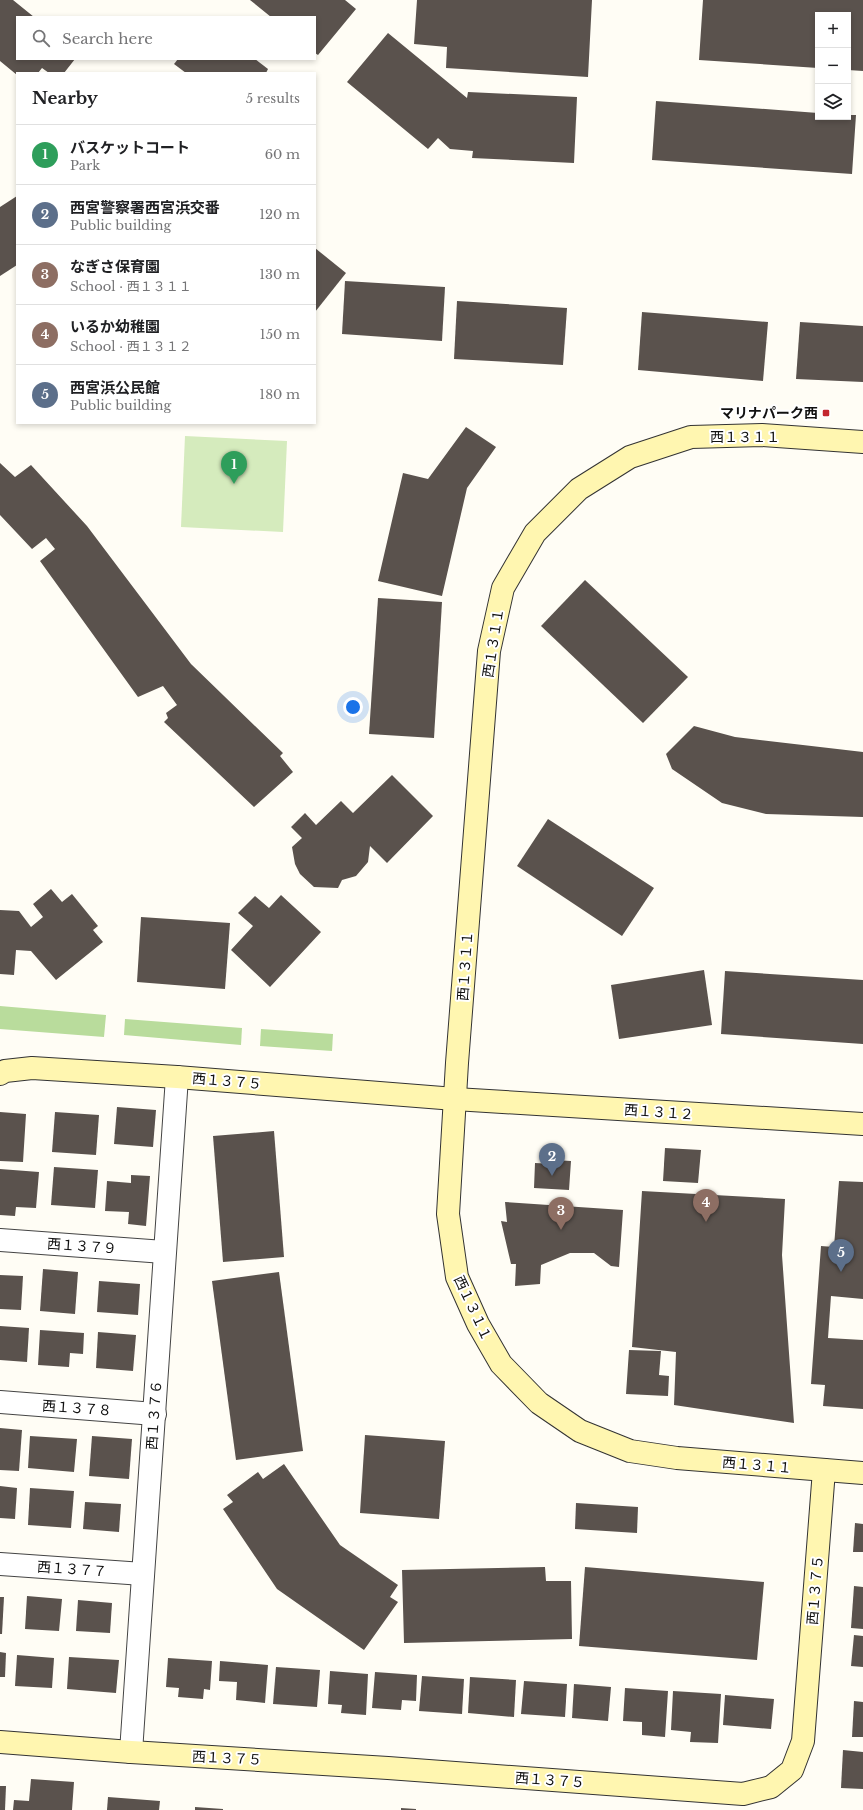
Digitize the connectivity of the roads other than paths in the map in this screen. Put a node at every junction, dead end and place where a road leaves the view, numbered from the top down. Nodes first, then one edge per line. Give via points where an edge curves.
1 (863, 442) edge
2 (0, 1074) edge
3 (177, 1077) junction
4 (455, 1099) junction
5 (863, 1124) edge
6 (0, 1240) edge
7 (164, 1252) junction
8 (0, 1402) edge
9 (155, 1414) junction
10 (824, 1470) junction
11 (863, 1473) edge
12 (0, 1564) edge
13 (143, 1574) junction
14 (0, 1742) edge
15 (131, 1752) junction

1 - 4 street, 西１３１１ via 762,435 690,437 630,457 579,489 535,533 503,588 490,651
2 - 3 street, 西１３７５ via 5,1071 32,1068
3 - 4 street, 西１３７５
3 - 7 street, 西１３７６
4 - 5 street, 西１３１２
4 - 10 street, 西１３１１ via 448,1214 457,1277 478,1324 501,1364 538,1403 580,1431 630,1450 677,1458
6 - 7 street, 西１３７９
7 - 9 street, 西１３７６
8 - 9 street, 西１３７８
9 - 13 street, 西１３７６
10 - 11 street, 西１３１１
10 - 15 street, 西１３７５ via 803,1741 792,1770 771,1787 743,1794
12 - 13 street, 西１３７７
13 - 15 street, 西１３７６
14 - 15 street, 西１３７５

